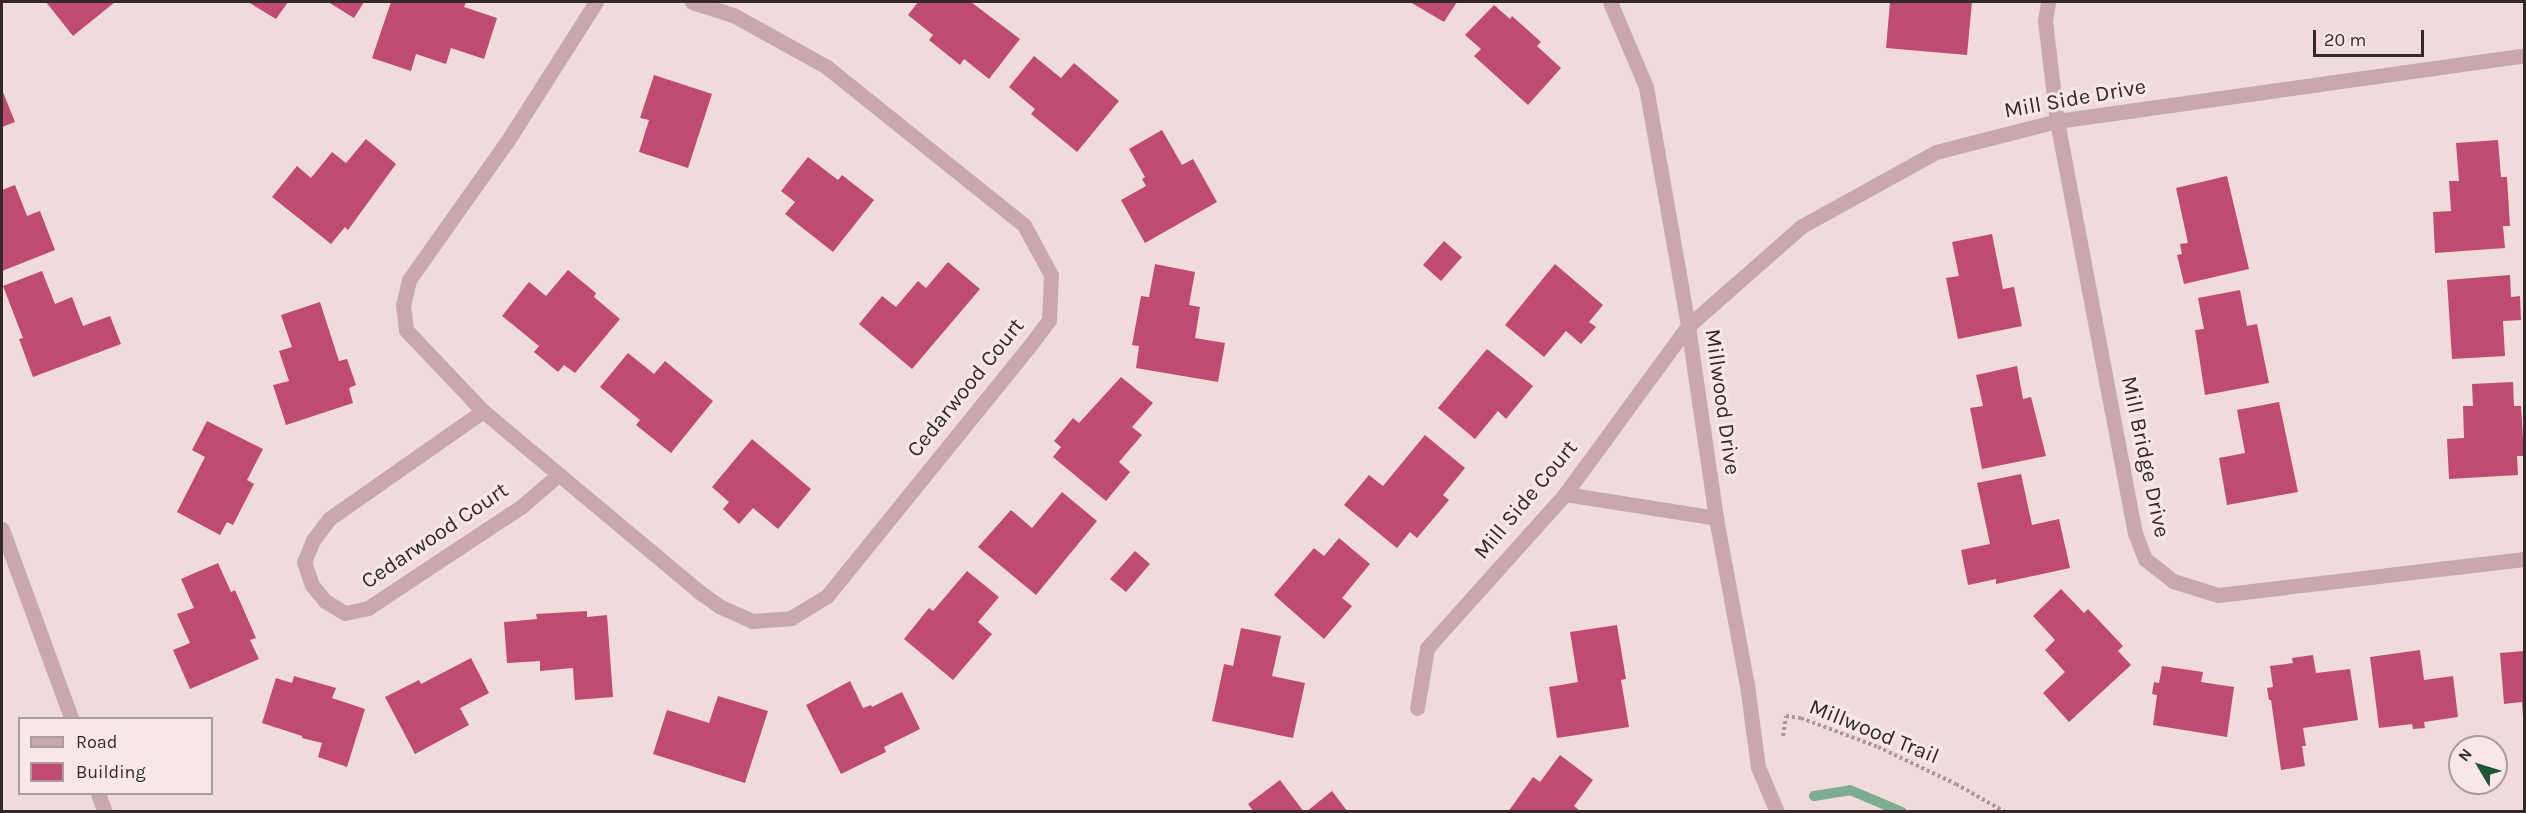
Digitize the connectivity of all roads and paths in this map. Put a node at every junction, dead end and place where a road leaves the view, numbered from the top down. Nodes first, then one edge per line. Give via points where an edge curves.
1 (596, 2) edge
2 (692, 2) edge
3 (1610, 2) edge
4 (2048, 2) edge
5 (2524, 55) edge
6 (2057, 121) junction
7 (1688, 326) junction
8 (483, 411) junction
9 (558, 475) junction
10 (1565, 494) junction
11 (1716, 518) junction
12 (2, 530) edge
13 (2524, 560) edge
14 (1417, 708) dead end
15 (71, 717) edge
16 (1783, 745) dead end
17 (98, 795) edge
18 (105, 812) edge
19 (1777, 812) edge
20 (2005, 812) edge

1 - 8 street, Cedarwood Court via 508,141 409,280 403,305 406,330
2 - 9 street, Cedarwood Court via 734,15 827,67 1024,225 1051,275 1049,320 827,596 790,618 752,621 721,607
3 - 7 street, Millwood Drive via 1646,87
4 - 6 street, Mill Bridge Drive via 2045,21
5 - 6 street, Mill Side Drive
6 - 7 street, Mill Side Drive via 1936,152 1802,226
6 - 13 street, Mill Bridge Drive via 2135,533 2145,559 2173,581 2218,595
7 - 10 street, Mill Side Court
7 - 11 street, Millwood Drive
8 - 9 street, Cedarwood Court
8 - 9 street, Cedarwood Court via 328,519 304,562 312,585 325,601 345,613 368,609 522,506
10 - 11 street
10 - 14 street, Mill Side Court via 1427,648
11 - 19 street, Millwood Drive via 1748,685 1758,766
12 - 15 street
16 - 20 path, Millwood Trail via 1786,716 1801,718 1878,747
17 - 18 street

